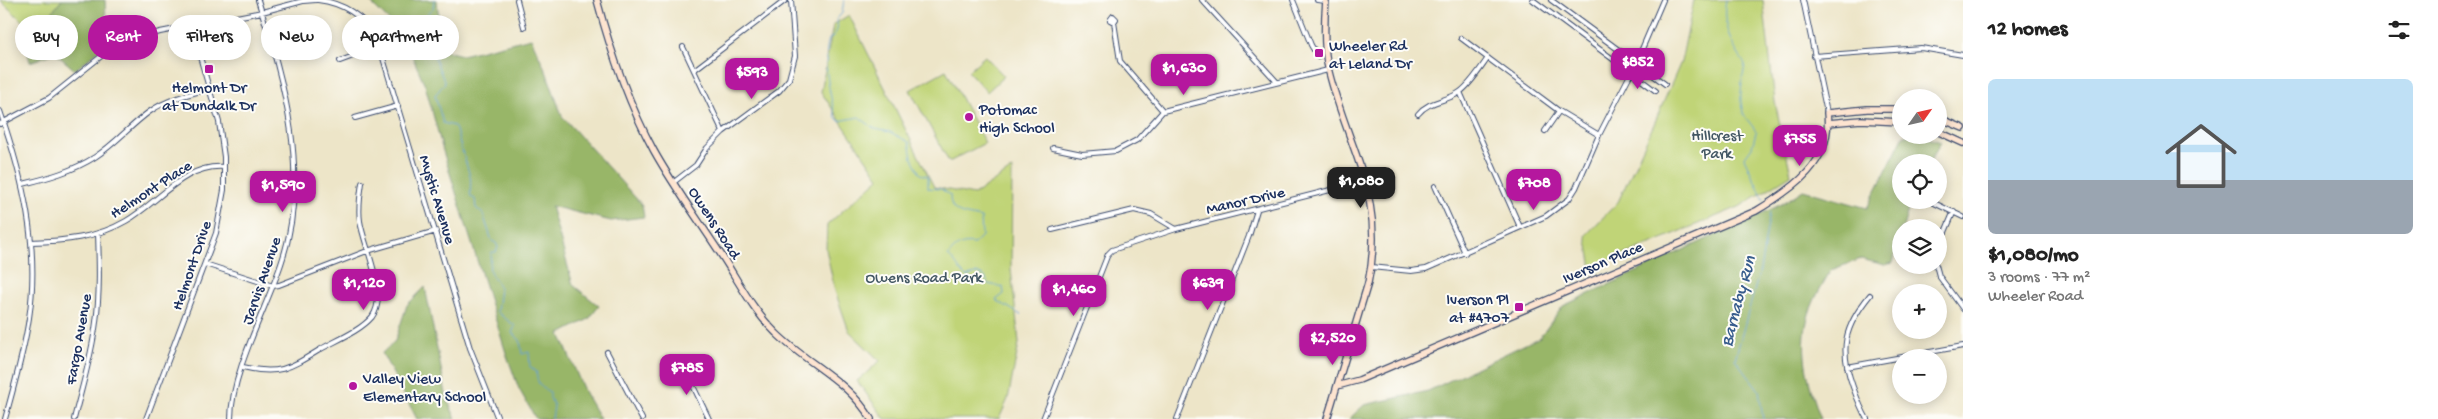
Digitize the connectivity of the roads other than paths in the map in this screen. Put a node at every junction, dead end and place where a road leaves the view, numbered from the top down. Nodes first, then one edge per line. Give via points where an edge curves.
1 (258, 0) edge
2 (317, 0) edge
3 (517, 0) edge
4 (597, 0) edge
5 (786, 0) edge
6 (791, 0) edge
7 (1202, 0) edge
8 (1293, 0) edge
9 (1318, 0) edge
10 (1326, 0) edge
11 (1533, 0) edge
12 (1551, 0) edge
13 (1663, 0) edge
14 (1802, 0) edge
15 (262, 12) junction
16 (247, 15) edge
17 (355, 15) edge
18 (1114, 22) dead end
19 (524, 27) dead end
20 (168, 30) edge
21 (1461, 38) dead end
22 (683, 47) dead end
23 (1963, 54) edge
24 (1814, 56) junction
25 (1318, 57) dead end
26 (1488, 58) junction
27 (201, 60) edge
28 (384, 60) edge
29 (1636, 63) junction
30 (694, 70) junction
31 (1328, 70) junction
32 (1631, 73) junction
33 (1277, 82) junction
34 (1665, 84) dead end
35 (210, 89) junction
36 (1656, 91) dead end
37 (1460, 92) junction
38 (398, 106) junction
39 (1892, 110) edge
40 (1163, 111) junction
41 (1559, 111) junction
42 (0, 112) edge
43 (1826, 113) junction
44 (1418, 114) dead end
45 (355, 118) dead end
46 (1892, 122) edge
47 (1948, 122) edge
48 (2, 123) edge
49 (1828, 123) junction
50 (1963, 128) edge
51 (1545, 131) dead end
52 (723, 132) junction
53 (1598, 135) junction
54 (1948, 136) edge
55 (1963, 143) edge
56 (1053, 148) dead end
57 (224, 167) junction
58 (1366, 181) junction
59 (674, 182) junction
60 (362, 183) dead end
61 (22, 184) junction
62 (1435, 186) dead end
63 (1947, 208) edge
64 (1257, 210) junction
65 (1954, 211) junction
66 (1963, 217) edge
67 (1520, 227) junction
68 (1947, 227) edge
69 (1176, 229) junction
70 (1052, 230) dead end
71 (436, 231) junction
72 (98, 234) junction
73 (31, 242) junction
74 (367, 251) junction
75 (1465, 253) junction
76 (205, 264) junction
77 (1371, 267) junction
78 (1938, 274) edge
79 (273, 286) junction
80 (1870, 295) dead end
81 (1963, 309) edge
82 (1963, 346) edge
83 (607, 352) dead end
84 (682, 365) dead end
85 (243, 367) junction
86 (1847, 367) junction
87 (1337, 386) junction
88 (5, 419) edge
89 (74, 419) edge
90 (146, 419) edge
91 (231, 419) edge
92 (498, 419) edge
93 (642, 419) edge
94 (709, 419) edge
95 (870, 419) edge
96 (1044, 419) edge
97 (1177, 419) edge
98 (1327, 419) edge
99 (1867, 419) edge

1 - 15 street, Jarvis Avenue
2 - 15 street, Mystic Avenue via 303,0
2 - 17 street, Mystic Avenue via 334,3
3 - 19 street
4 - 59 main road, Owens Road via 630,102
5 - 30 street
6 - 52 street via 795,56 789,79
7 - 33 street
8 - 25 street via 1310,45
9 - 10 street
10 - 31 main road
11 - 32 street
12 - 29 street
13 - 29 street
14 - 24 street
15 - 16 street, Mystic Avenue
15 - 79 street, Jarvis Avenue via 288,108 295,168 287,245
18 - 40 street via 1120,61
20 - 48 street, Mystic Avenue via 124,42 50,98
21 - 26 street
22 - 30 street
23 - 24 street via 1922,48 1891,48
24 - 43 street
26 - 37 street
26 - 41 street
27 - 35 street, Helmont Drive
28 - 38 street, Mystic Avenue
29 - 32 street
29 - 34 street
30 - 52 street
31 - 33 street
31 - 58 main road
32 - 36 street
32 - 53 street
33 - 40 street
35 - 57 street, Helmont Drive via 219,122
35 - 61 street via 177,98 150,111 105,150 80,166
37 - 44 street via 1428,104
37 - 67 street
38 - 45 street
38 - 71 street, Mystic Avenue
39 - 43 main road
40 - 56 street via 1143,135 1125,148 1095,154
41 - 51 street
41 - 53 street
42 - 48 street
43 - 49 main road, Iverson Place
46 - 49 main road
47 - 50 main road
48 - 61 street
49 - 87 main road, Iverson Place via 1824,147 1807,175 1756,211 1359,380
52 - 59 street via 707,148 696,166
53 - 67 street via 1569,199 1546,216
54 - 55 main road
57 - 72 street, Helmont Place via 204,168 186,176 126,221
57 - 76 street, Helmont Drive via 224,190 216,233
58 - 64 street, Manor Drive
58 - 77 main road via 1373,225
59 - 95 main road, Owens Road via 768,324 797,351 840,382
60 - 74 street via 359,212
61 - 73 street
62 - 75 street
63 - 65 street
64 - 69 street, Manor Drive
64 - 97 street
65 - 66 street
65 - 68 street
67 - 75 street
69 - 70 street via 1151,214 1131,210
69 - 96 street, Manor Drive via 1114,248 1108,254
71 - 74 street
71 - 92 street, Mystic Avenue via 470,348
72 - 73 street, Helmont Place
72 - 89 street, Fargo Avenue via 96,321
73 - 88 street via 29,316
74 - 79 street
74 - 85 street via 378,297 376,310 370,319 284,368 265,372
75 - 77 street via 1418,271
76 - 79 street
76 - 90 street, Helmont Drive
77 - 87 main road
78 - 81 street
79 - 85 street, Jarvis Avenue
80 - 86 street via 1848,330 1844,352
82 - 86 street
83 - 93 street
84 - 94 street
85 - 91 street, Jarvis Avenue via 236,384
86 - 99 street
87 - 98 main road

